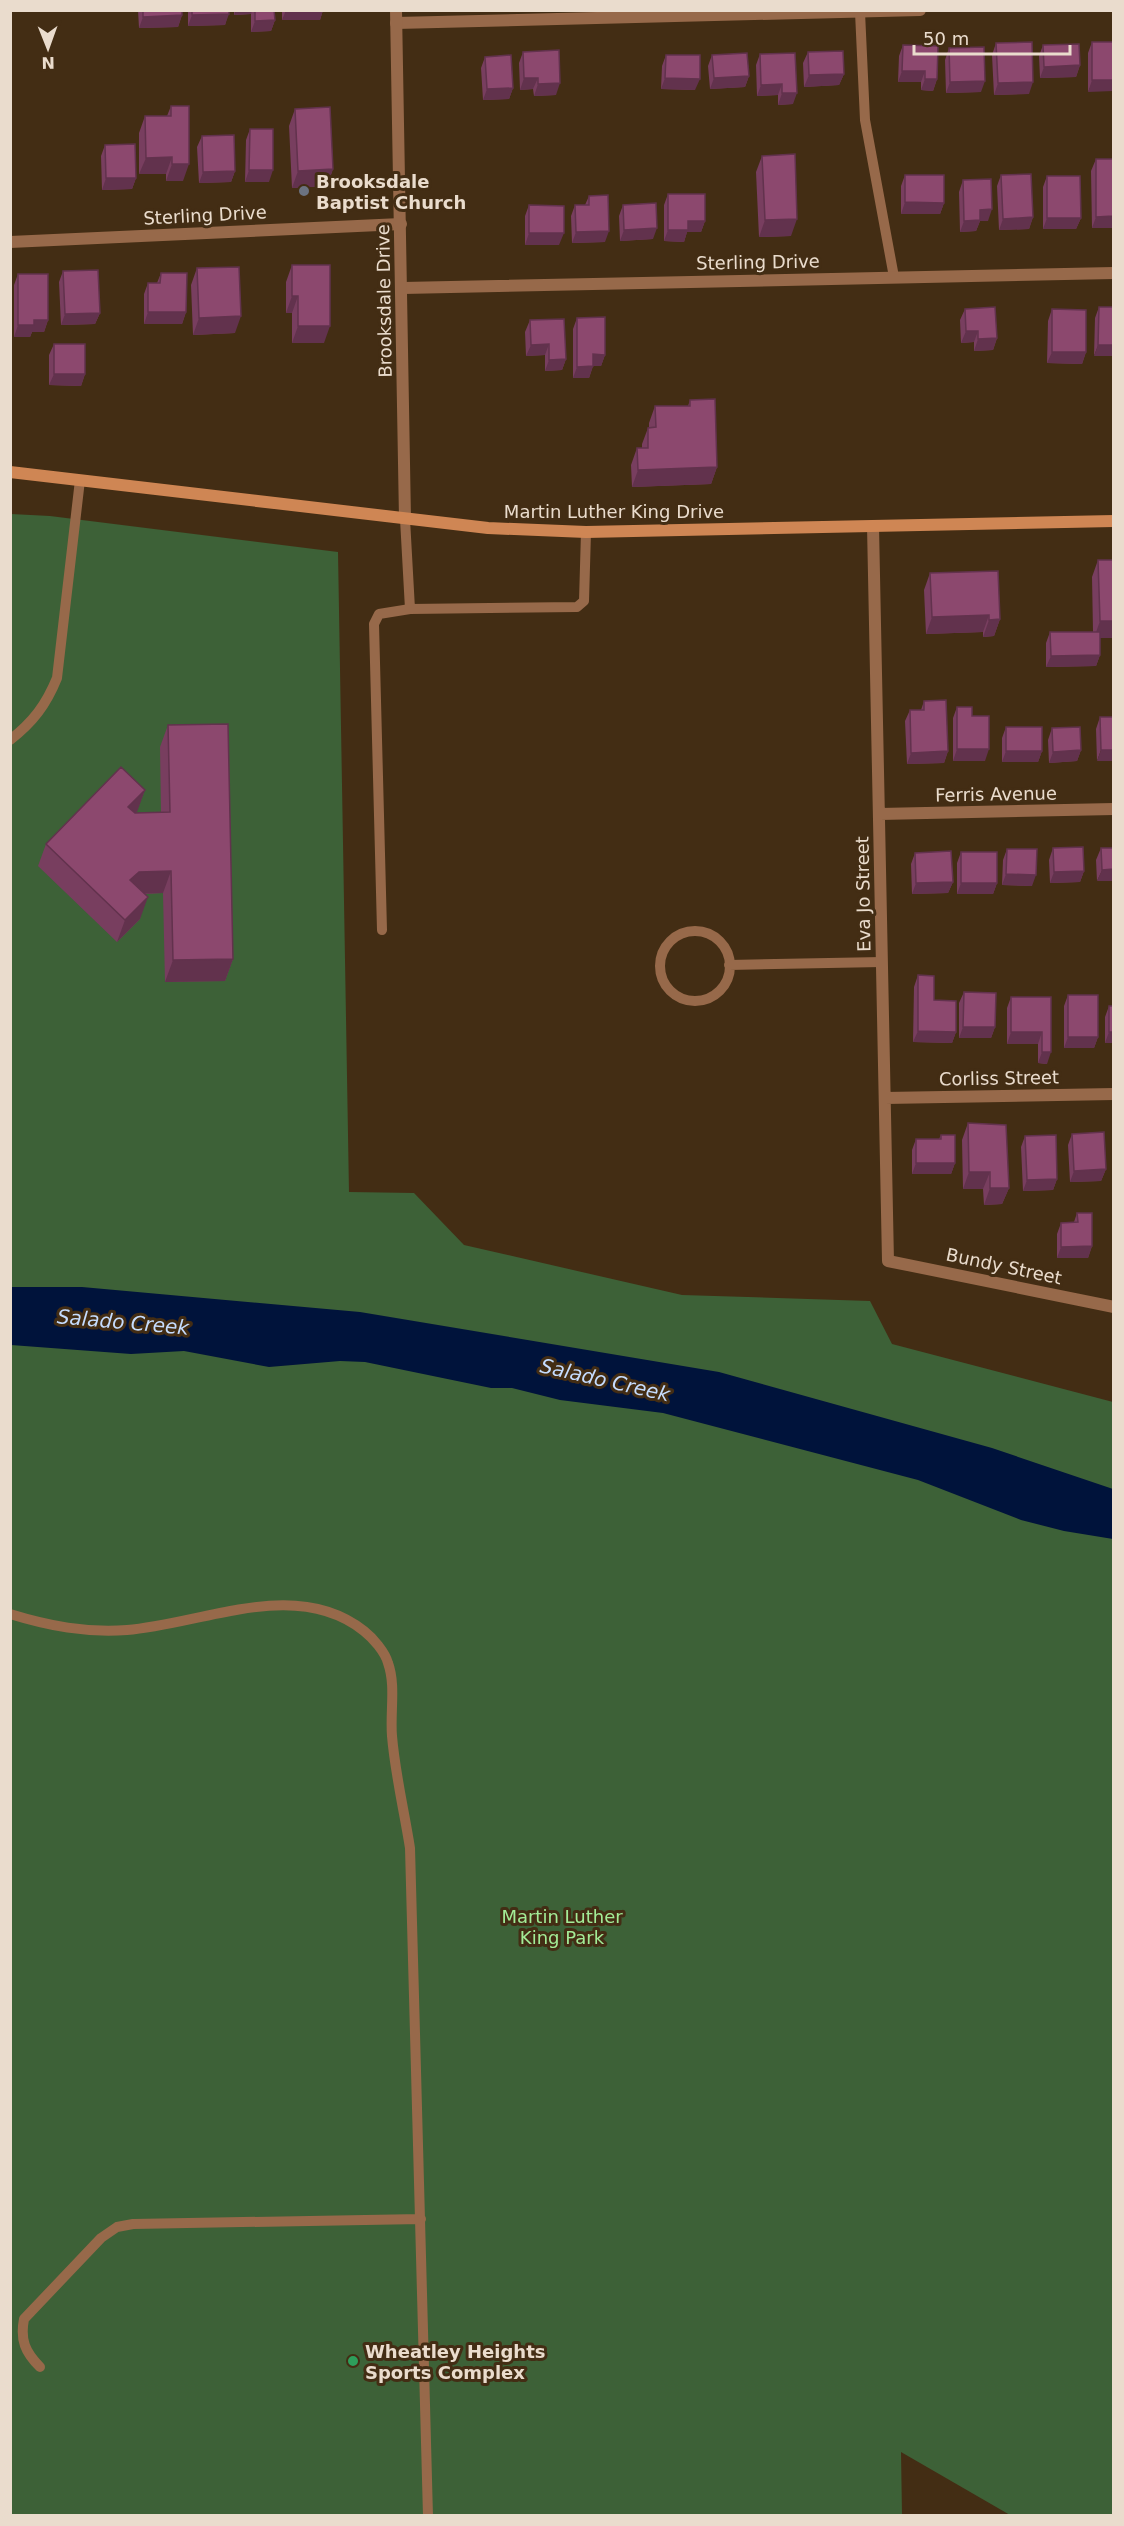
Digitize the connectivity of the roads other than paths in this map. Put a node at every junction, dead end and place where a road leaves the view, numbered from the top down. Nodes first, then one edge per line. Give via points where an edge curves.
1 (920, 10) edge
2 (860, 12) edge
3 (396, 17) edge
4 (401, 224) junction
5 (10, 242) edge
6 (1113, 273) edge
7 (894, 278) junction
8 (403, 288) junction
9 (10, 472) edge
10 (80, 480) junction
11 (405, 519) junction
12 (1113, 521) edge
13 (873, 526) junction
14 (586, 532) junction
15 (410, 609) junction
16 (10, 741) edge
17 (1113, 809) edge
18 (880, 814) junction
19 (382, 930) dead end
20 (882, 962) junction
21 (729, 966) junction
22 (1113, 1094) edge
23 (885, 1098) junction
24 (888, 1261) joint
25 (1113, 1307) edge
26 (10, 1614) edge
27 (421, 2219) junction
28 (40, 2367) dead end
29 (428, 2516) edge

1 - 2 street
2 - 3 street
2 - 7 lane via 865,120
3 - 4 street, Brooksdale Drive
4 - 5 street, Sterling Drive
4 - 8 street, Brooksdale Drive
6 - 7 street, Sterling Drive
7 - 8 street, Sterling Drive
8 - 11 street, Brooksdale Drive
9 - 10 main road, Martin Luther King Drive
10 - 11 main road, Martin Luther King Drive
10 - 16 lane via 57,678 31,723
11 - 14 main road, Martin Luther King Drive via 488,528
11 - 15 lane
12 - 13 main road, Martin Luther King Drive
13 - 14 main road, Martin Luther King Drive
13 - 18 street, Eva Jo Street
14 - 15 lane via 584,601 577,607
15 - 19 lane via 379,614 374,624
17 - 18 street, Ferris Avenue
18 - 20 street, Eva Jo Street
20 - 21 lane
20 - 23 street, Eva Jo Street
21 - 21 lane via 723,986 706,999 695,1001 674,994 666,986 660,964 669,942 678,935 701,932 722,944
22 - 23 street, Corliss Street
23 - 24 street, Eva Jo Street
24 - 25 street, Bundy Street
26 - 27 lane via 51,1627 101,1631 282,1604 318,1608 351,1621 370,1637 388,1662 394,1758 410,1848
27 - 28 lane via 117,2227 101,2238 24,2319 23,2344
27 - 29 lane

